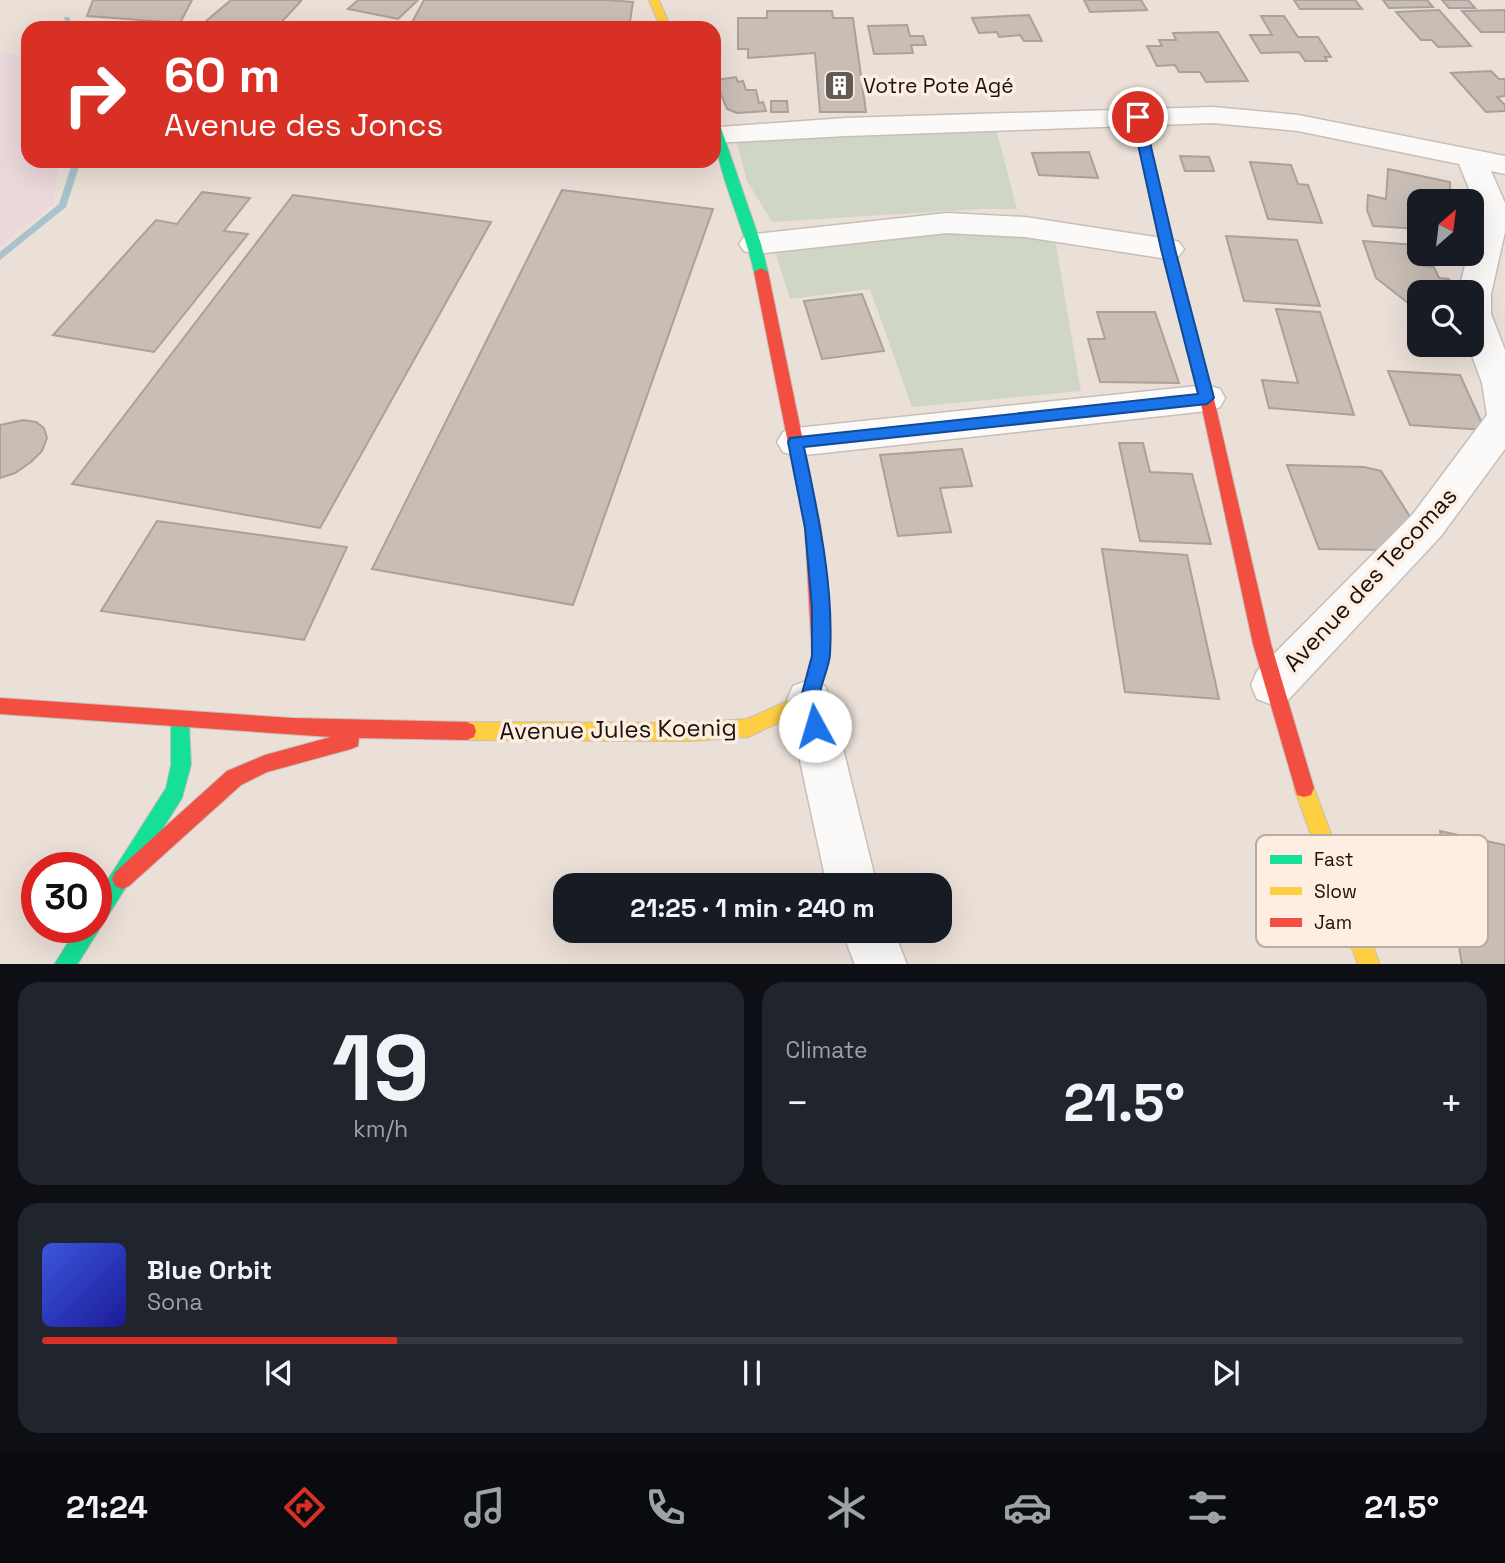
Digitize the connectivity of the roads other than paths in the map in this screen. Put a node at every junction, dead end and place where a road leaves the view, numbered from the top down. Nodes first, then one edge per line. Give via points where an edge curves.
1 (654, 0) edge
2 (663, 21) edge
3 (1138, 117) junction
4 (721, 130) edge
5 (721, 142) edge
6 (1488, 163) edge
7 (755, 244) junction
8 (1168, 249) junction
9 (1207, 398) junction
10 (796, 442) junction
11 (1273, 685) junction
12 (809, 701) junction
13 (0, 706) edge
14 (180, 721) junction
15 (387, 731) junction
16 (223, 769) dead end
17 (217, 793) junction
18 (1319, 835) edge
19 (849, 873) edge
20 (122, 879) junction
21 (112, 894) edge
22 (79, 943) edge
23 (873, 943) edge
24 (1362, 947) edge
25 (64, 964) edge
26 (881, 964) edge
27 (1369, 964) edge

1 - 2 street
3 - 4 street
3 - 6 street via 1213,115 1297,123
3 - 8 street
5 - 7 street
6 - 11 street, Avenue des Tecomas via 1494,213 1474,294 1474,314 1500,383 1505,415 1427,525
7 - 8 street via 947,223 1025,227
7 - 10 street
8 - 9 street
9 - 10 street
9 - 11 street via 1237,547
10 - 12 street via 813,528 820,608 821,656
11 - 18 street
12 - 15 street, Avenue Jules Koenig via 747,727 690,732
12 - 19 street
13 - 14 street, Avenue Jules Koenig
14 - 15 street, Avenue Jules Koenig via 229,729
14 - 20 street via 181,765 175,791
15 - 17 street via 265,764 234,778
16 - 17 street
17 - 20 street
20 - 21 street
22 - 25 street
23 - 26 street
24 - 27 street

